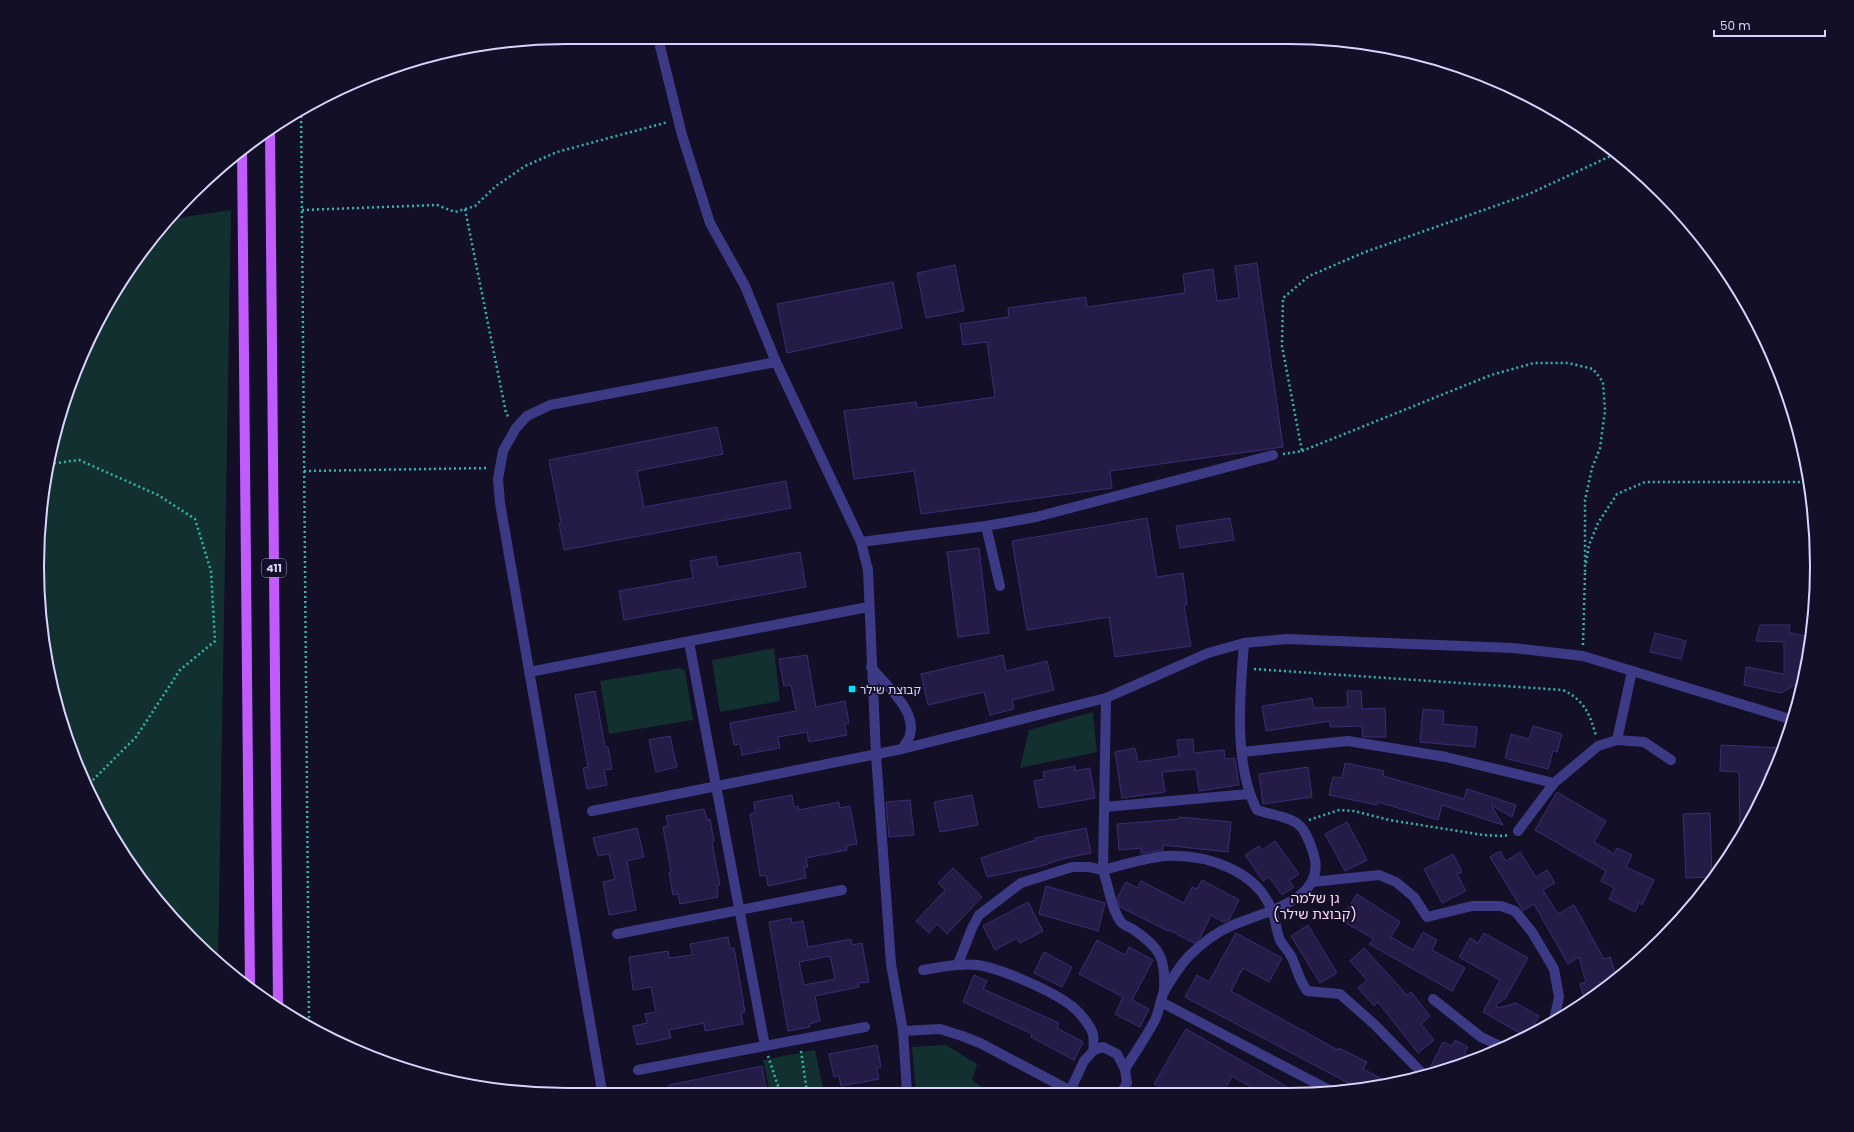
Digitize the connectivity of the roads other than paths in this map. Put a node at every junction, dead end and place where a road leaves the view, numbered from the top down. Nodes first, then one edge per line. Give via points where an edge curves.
1 (660, 44) edge
2 (270, 136) edge
3 (242, 157) edge
4 (776, 362) junction
5 (1273, 455) road end
6 (986, 526) junction
7 (861, 542) junction
8 (1000, 586) dead end
9 (868, 608) junction
10 (689, 642) junction
11 (1244, 643) junction
12 (871, 667) junction
13 (1632, 671) junction
14 (530, 672) junction
15 (1106, 698) junction
16 (1787, 718) edge
17 (1618, 740) junction
18 (902, 749) junction
19 (1242, 752) junction
20 (876, 755) junction
21 (1671, 760) dead end
22 (1554, 783) junction
23 (716, 786) junction
24 (1249, 794) junction
25 (1104, 807) junction
26 (592, 811) dead end
27 (1518, 831) road end
28 (1103, 870) junction
29 (1312, 882) junction
30 (842, 890) dead end
31 (739, 910) junction
32 (1272, 911) junction
33 (617, 934) dead end
34 (958, 964) junction
35 (923, 970) dead end
36 (250, 981) edge
37 (1162, 998) junction
38 (1433, 999) dead end
39 (278, 1001) edge
40 (1555, 1014) edge
41 (865, 1028) dead end
42 (903, 1031) junction
43 (1496, 1044) edge
44 (765, 1046) junction
45 (1094, 1050) junction
46 (1125, 1069) junction
47 (638, 1070) dead end
48 (1420, 1071) edge
49 (1324, 1087) edge
50 (601, 1088) edge
51 (907, 1088) edge
52 (1063, 1088) edge
53 (1070, 1088) edge
54 (1124, 1088) edge

1 - 4 street via 678,119 710,223 745,286
2 - 39 main road, 411
3 - 36 main road, 411
4 - 7 street
4 - 14 street via 550,405 526,416 516,428 503,451 498,479
5 - 6 street via 1036,517
6 - 7 street
6 - 8 street
7 - 9 street via 868,570
9 - 10 street
9 - 12 street
10 - 14 street
10 - 23 street
11 - 13 street via 1287,639 1513,648 1583,656
11 - 15 street via 1208,653
11 - 19 street via 1239,705
12 - 18 street via 901,701 911,723 910,736
12 - 20 street
13 - 16 street
13 - 17 street
14 - 50 street
15 - 18 street
15 - 25 street
17 - 21 street via 1644,742
17 - 22 street via 1598,746
18 - 20 street
19 - 22 street via 1348,740 1446,757
19 - 24 street
20 - 23 street
20 - 42 street via 891,964
22 - 27 street
23 - 26 street
23 - 31 street
24 - 25 street
24 - 29 street via 1257,810 1299,824 1308,838 1314,856 1315,872
25 - 28 street
28 - 32 street via 1165,856 1219,862 1254,883
28 - 34 street via 1089,867 1072,868 1022,883 979,915
28 - 37 street via 1115,910 1122,923 1154,945 1162,959 1165,970
29 - 32 street via 1304,892
29 - 40 street via 1379,875 1396,882 1414,897 1427,917 1472,906 1501,906 1515,911 1532,932 1554,969 1559,997
30 - 31 street
31 - 33 street
31 - 44 street
32 - 37 street via 1230,926 1208,940 1188,957
32 - 48 street via 1280,940 1292,957 1300,981 1307,991 1340,994
34 - 35 street
34 - 45 street via 1006,973 1042,989 1073,1007 1093,1035
37 - 46 street via 1156,1019
37 - 49 street
38 - 43 street via 1481,1037
41 - 44 street
42 - 51 street
42 - 52 street via 940,1029 962,1036
44 - 47 street
45 - 46 street via 1103,1047 1117,1054
45 - 53 street via 1084,1061
46 - 54 street via 1127,1082

